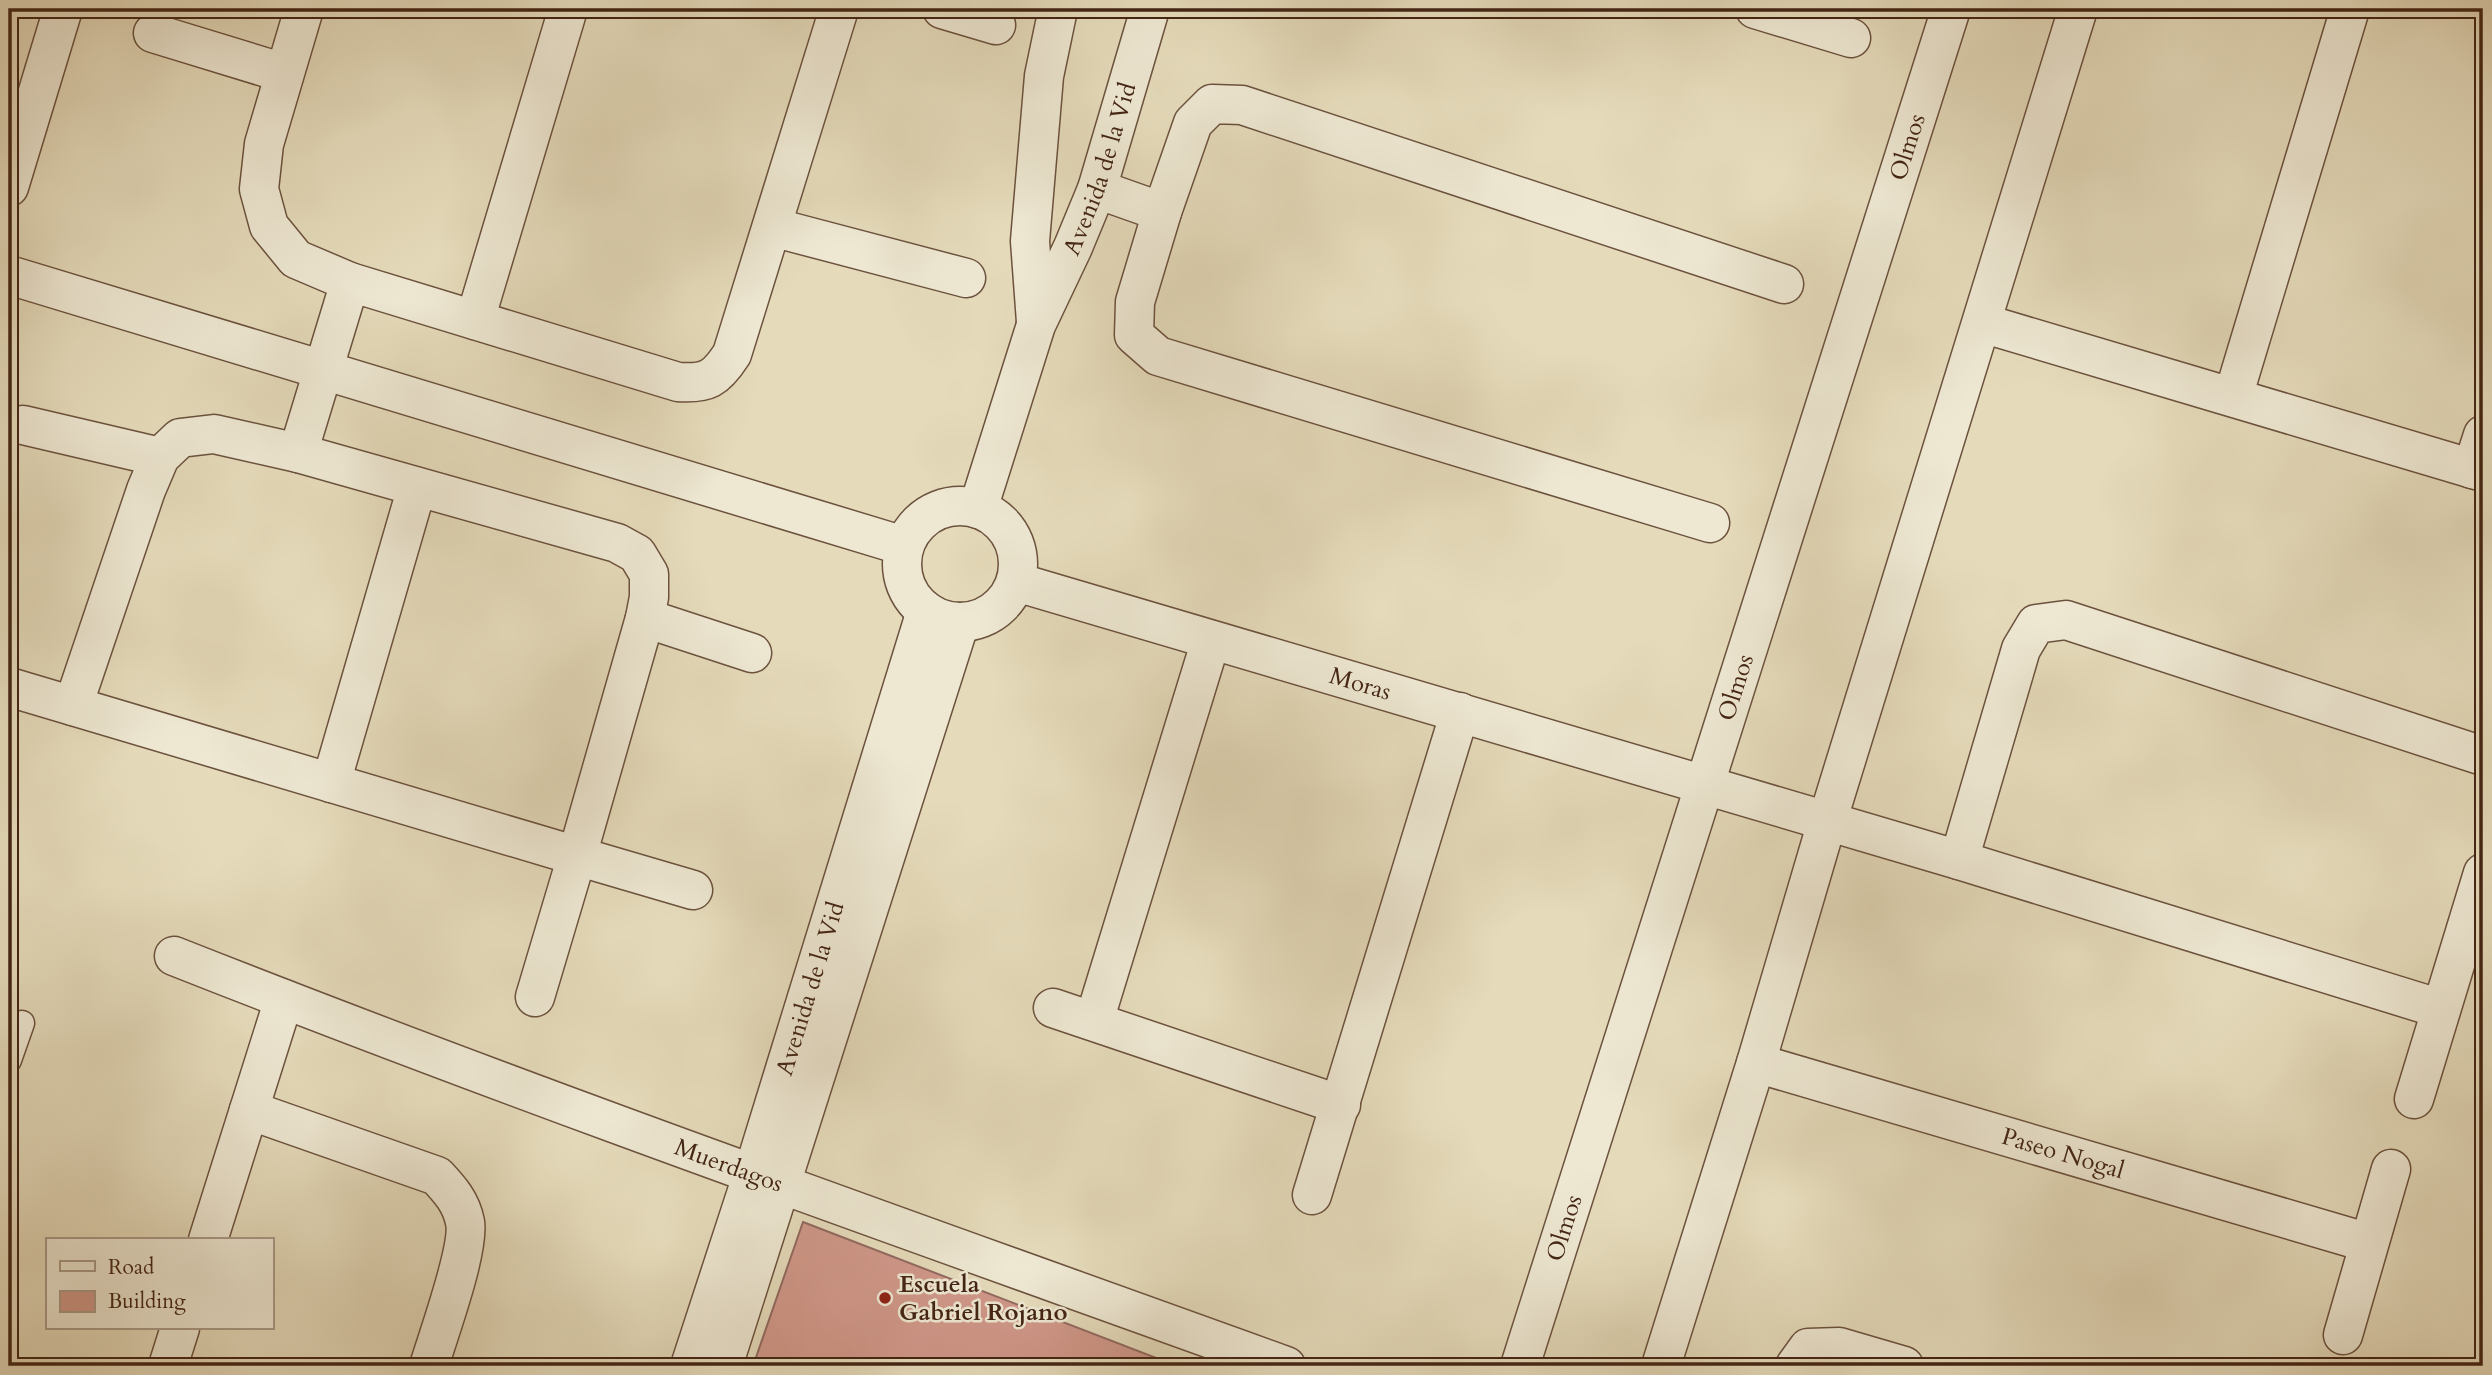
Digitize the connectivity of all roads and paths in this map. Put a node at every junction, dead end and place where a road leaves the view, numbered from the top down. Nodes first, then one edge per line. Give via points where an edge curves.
1 (63, 9) edge
2 (304, 9) edge
3 (568, 9) edge
4 (839, 9) edge
5 (942, 9) edge
6 (1058, 9) edge
7 (1150, 9) edge
8 (1755, 9) edge
9 (1951, 9) edge
10 (2078, 9) edge
11 (2350, 9) edge
12 (996, 25) dead end
13 (153, 33) dead end
14 (1851, 38) dead end
15 (284, 73) junction
16 (9, 187) edge
17 (1097, 189) junction
18 (1162, 212) junction
19 (772, 227) junction
20 (9, 275) edge
21 (966, 278) dead end
22 (350, 282) junction
23 (1784, 284) dead end
24 (475, 320) junction
25 (1982, 323) junction
26 (1036, 325) junction
27 (323, 371) junction
28 (2233, 397) junction
29 (23, 425) dead end
30 (298, 453) junction
31 (160, 457) junction
32 (2480, 459) edge
33 (417, 486) junction
34 (978, 509) junction
35 (1710, 523) dead end
36 (904, 546) junction
37 (1016, 582) junction
38 (943, 617) junction
39 (645, 618) junction
40 (1211, 639) junction
41 (752, 653) dead end
42 (9, 687) edge
43 (73, 706) junction
44 (1460, 712) junction
45 (2483, 756) edge
46 (331, 783) junction
47 (1705, 784) junction
48 (1827, 822) junction
49 (577, 856) junction
50 (1959, 860) junction
51 (2483, 873) edge
52 (693, 890) dead end
53 (174, 956) dead end
54 (536, 997) dead end
55 (284, 999) junction
56 (1053, 1008) dead end
57 (2441, 1009) junction
58 (1094, 1021) junction
59 (22, 1023) dead end
60 (9, 1060) edge
61 (1756, 1063) junction
62 (2414, 1099) dead end
63 (1341, 1105) junction
64 (249, 1110) junction
65 (2390, 1169) dead end
66 (767, 1178) junction
67 (1311, 1195) dead end
68 (209, 1238) edge
69 (2369, 1243) junction
70 (179, 1330) edge
71 (2343, 1335) dead end
72 (168, 1366) edge
73 (429, 1366) edge
74 (691, 1366) edge
75 (723, 1366) edge
76 (1286, 1366) edge
77 (1520, 1366) edge
78 (1661, 1366) edge
79 (1795, 1366) edge
80 (1904, 1366) edge

1 - 16 street
2 - 15 street
3 - 24 street
4 - 19 street
5 - 12 street
6 - 26 street, Avenida de la Vid via 1044,76 1030,241
7 - 17 street, Avenida de la Vid
8 - 14 street
9 - 47 street, Olmos
10 - 25 street
11 - 28 street
13 - 15 street
15 - 22 street via 264,144 259,189 269,226 296,259
17 - 18 street
17 - 26 street, Avenida de la Vid
18 - 23 street via 1193,123 1212,104 1242,105
18 - 35 street via 1135,302 1134,335 1158,356
19 - 21 street
19 - 24 street via 732,354 720,373 700,383 678,382
20 - 27 street
22 - 24 street
22 - 27 street
25 - 28 street
25 - 48 street
26 - 34 street, Avenida de la Vid
27 - 30 street
27 - 36 street
28 - 32 street
29 - 31 street
30 - 31 street via 214,434 180,438
30 - 33 street
31 - 43 street
33 - 39 street via 617,543 637,554 649,574
33 - 46 street
34 - 36 street via 942,508 926,517
34 - 37 street via 995,517 1012,538 1019,564
36 - 38 street via 904,582 913,598
37 - 38 street via 995,611 979,619
37 - 40 street, Moras
38 - 66 street, Avenida de la Vid
39 - 41 street
39 - 49 street
40 - 44 street, Moras
40 - 58 street
42 - 43 street
43 - 46 street
44 - 47 street, Moras
44 - 63 street
45 - 50 street via 2066,620 2036,624 2021,649
46 - 49 street
47 - 48 street, Moras
47 - 77 street, Olmos
48 - 50 street, Moras
48 - 61 street
49 - 52 street
49 - 54 street
50 - 57 street, Moras
51 - 57 street
53 - 55 street, Muerdagos
55 - 64 street
55 - 66 street, Muerdagos
56 - 58 street
57 - 62 street
58 - 63 street
59 - 60 lane
61 - 69 street, Paseo Nogal
61 - 78 street
63 - 67 street
64 - 68 street
64 - 73 street via 437,1176 457,1197 466,1224 461,1255
65 - 69 street
66 - 74 street, Avenida de la Vid
66 - 75 street, Avenida de la Vid
66 - 76 street, Muerdagos
69 - 71 street
70 - 72 street
79 - 80 street via 1808,1348 1839,1347

